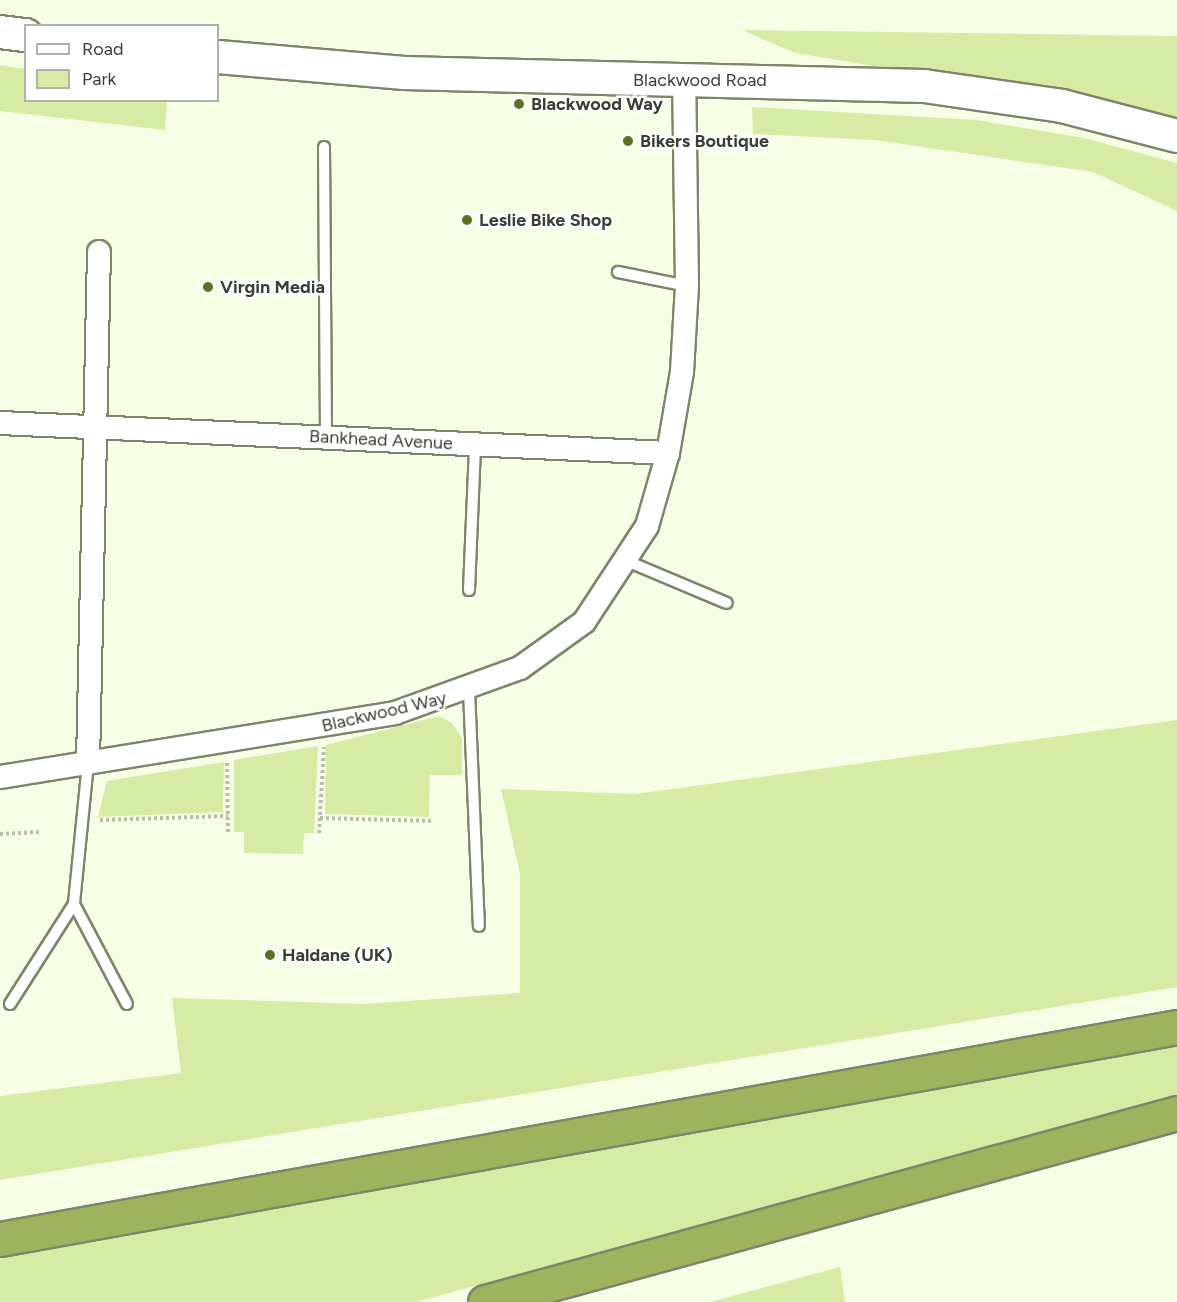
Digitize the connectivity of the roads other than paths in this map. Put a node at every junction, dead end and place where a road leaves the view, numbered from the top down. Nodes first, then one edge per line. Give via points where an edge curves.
1 (0, 32) edge
2 (24, 35) edge
3 (219, 57) edge
4 (684, 81) junction
5 (1177, 136) edge
6 (324, 147) dead end
7 (99, 252) dead end
8 (618, 272) dead end
9 (687, 286) junction
10 (0, 423) edge
11 (94, 427) junction
12 (326, 437) junction
13 (475, 444) junction
14 (668, 453) junction
15 (627, 561) junction
16 (469, 590) dead end
17 (727, 603) dead end
18 (469, 690) junction
19 (88, 763) junction
20 (0, 777) edge
21 (74, 904) junction
22 (479, 926) dead end
23 (10, 1004) dead end
24 (127, 1004) dead end
25 (1177, 1027) edge
26 (1177, 1113) edge
27 (0, 1239) edge
28 (485, 1302) edge

1 - 2 main road
3 - 4 main road, Blackwood Road via 404,73
4 - 5 main road, Blackwood Road via 924,86 1062,106
4 - 9 street, Blackwood Way
6 - 12 lane
7 - 11 street
8 - 9 lane
9 - 14 street, Blackwood Way via 682,372
10 - 11 street, Bankhead Avenue
11 - 12 street, Bankhead Avenue
11 - 19 street
12 - 13 street, Bankhead Avenue
13 - 14 street, Bankhead Avenue
13 - 16 lane
14 - 15 street, Blackwood Way via 647,526
15 - 17 lane
15 - 18 street, Blackwood Way via 584,622 520,668
18 - 19 street, Blackwood Way via 395,713 325,727
18 - 22 lane
19 - 20 street, Blackwood Way
19 - 21 lane
21 - 23 lane
21 - 24 lane
25 - 27 highway
26 - 28 highway

